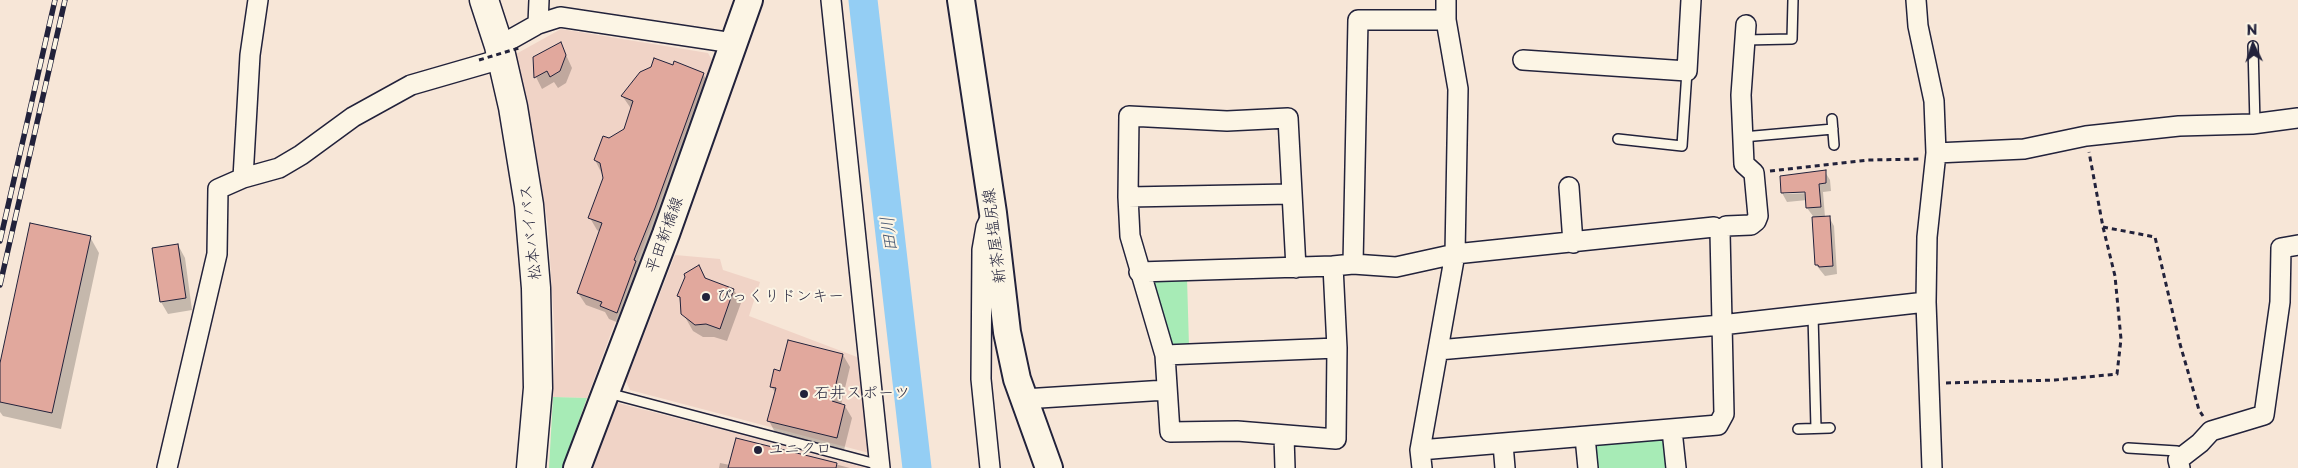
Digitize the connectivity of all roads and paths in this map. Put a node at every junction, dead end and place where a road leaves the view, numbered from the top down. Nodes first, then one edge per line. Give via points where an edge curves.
1 (258, 0) edge
2 (484, 0) edge
3 (540, 0) edge
4 (749, 0) edge
5 (831, 0) edge
6 (961, 0) edge
7 (1446, 0) edge
8 (1691, 0) edge
9 (1793, 0) edge
10 (1916, 0) edge
11 (1446, 20) junction
12 (538, 24) junction
13 (1746, 32) joint
14 (734, 43) junction
15 (2253, 46) dead end
16 (499, 53) junction
17 (1523, 60) dead end
18 (1687, 71) junction
19 (2298, 118) edge
20 (1832, 119) dead end
21 (2255, 124) junction
22 (1832, 129) junction
23 (2086, 136) junction
24 (1743, 137) junction
25 (1618, 139) dead end
26 (1834, 145) dead end
27 (1936, 156) junction
28 (1754, 173) junction
29 (243, 178) junction
30 (1569, 187) dead end
31 (1291, 194) junction
32 (1128, 198) junction
33 (994, 213) junction
34 (2103, 227) junction
35 (1720, 232) junction
36 (1573, 243) junction
37 (2298, 245) edge
38 (1455, 254) junction
39 (1353, 264) junction
40 (1333, 266) junction
41 (1296, 268) junction
42 (1139, 272) junction
43 (1926, 302) junction
44 (1813, 315) junction
45 (1721, 325) junction
46 (1336, 348) junction
47 (1438, 350) junction
48 (1165, 354) junction
49 (1930, 384) junction
50 (1166, 390) junction
51 (605, 392) junction
52 (1024, 398) junction
53 (1798, 428) dead end
54 (1816, 428) junction
55 (1830, 428) dead end
56 (1672, 430) junction
57 (2211, 430) junction
58 (1284, 436) junction
59 (1585, 437) junction
60 (1503, 444) junction
61 (2128, 448) dead end
62 (1421, 459) edge
63 (2183, 461) edge
64 (880, 466) edge
65 (167, 468) edge
66 (531, 468) edge
67 (578, 468) edge
68 (990, 468) edge
69 (1048, 468) edge
70 (1285, 468) edge
71 (1505, 468) edge
72 (1588, 468) edge
73 (1676, 468) edge
74 (1932, 468) edge

1 - 29 street via 250,55
2 - 16 highway, 松本バイパス
3 - 12 street
4 - 14 main road, 平田新橋線
5 - 64 street
6 - 33 main road, 新茶屋塩尻線
7 - 11 street
8 - 18 street
9 - 13 lane via 1792,39
10 - 27 street via 1918,26 1934,101
11 - 38 street via 1458,89
11 - 39 street via 1358,20
12 - 14 street via 560,17
12 - 16 street
13 - 24 street via 1741,95
14 - 51 main road, 平田新橋線
15 - 21 lane
16 - 16 path, bridge
16 - 29 street via 411,86 353,117 279,168
16 - 66 highway, 松本バイパス via 522,155 536,288 538,388
17 - 18 street
18 - 25 lane via 1682,146
19 - 21 street
20 - 22 lane
21 - 23 street via 2179,126
22 - 24 lane
22 - 26 lane
23 - 27 street via 2024,150
23 - 34 path
24 - 28 street via 1744,164
27 - 28 path
27 - 43 street via 1927,237
28 - 35 street via 1756,222 1726,226
29 - 65 street via 218,189 217,254
30 - 36 street
31 - 32 street
31 - 32 street via 1288,118 1227,121 1129,116
31 - 41 street
32 - 42 street via 1130,236
33 - 52 main road, 新茶屋塩尻線 via 1007,332
33 - 68 street via 986,227 982,250 981,379
34 - 49 path via 2115,276 2120,330 2117,374 2055,380
34 - 57 path via 2155,237 2196,401
35 - 36 street via 1714,227
35 - 45 street
36 - 38 street
37 - 57 street via 2281,248 2280,302 2264,416
38 - 39 street via 1396,267
38 - 47 street
39 - 40 street
40 - 41 street
40 - 46 street
41 - 42 street
42 - 48 street
43 - 44 street
43 - 49 street
44 - 45 street
44 - 54 lane
45 - 47 street
45 - 56 street via 1724,414 1718,425
46 - 48 street
46 - 58 street via 1336,440
47 - 62 street
48 - 50 street
49 - 74 street
50 - 52 street
50 - 58 street via 1170,432 1237,431
51 - 64 lane
51 - 67 main road, 平田新橋線
52 - 69 main road, 新茶屋塩尻線
53 - 54 lane
54 - 55 lane
56 - 59 street
56 - 73 street
57 - 63 street
58 - 70 street
59 - 60 street
59 - 72 street
60 - 62 street
60 - 71 street
61 - 63 lane via 2177,451

